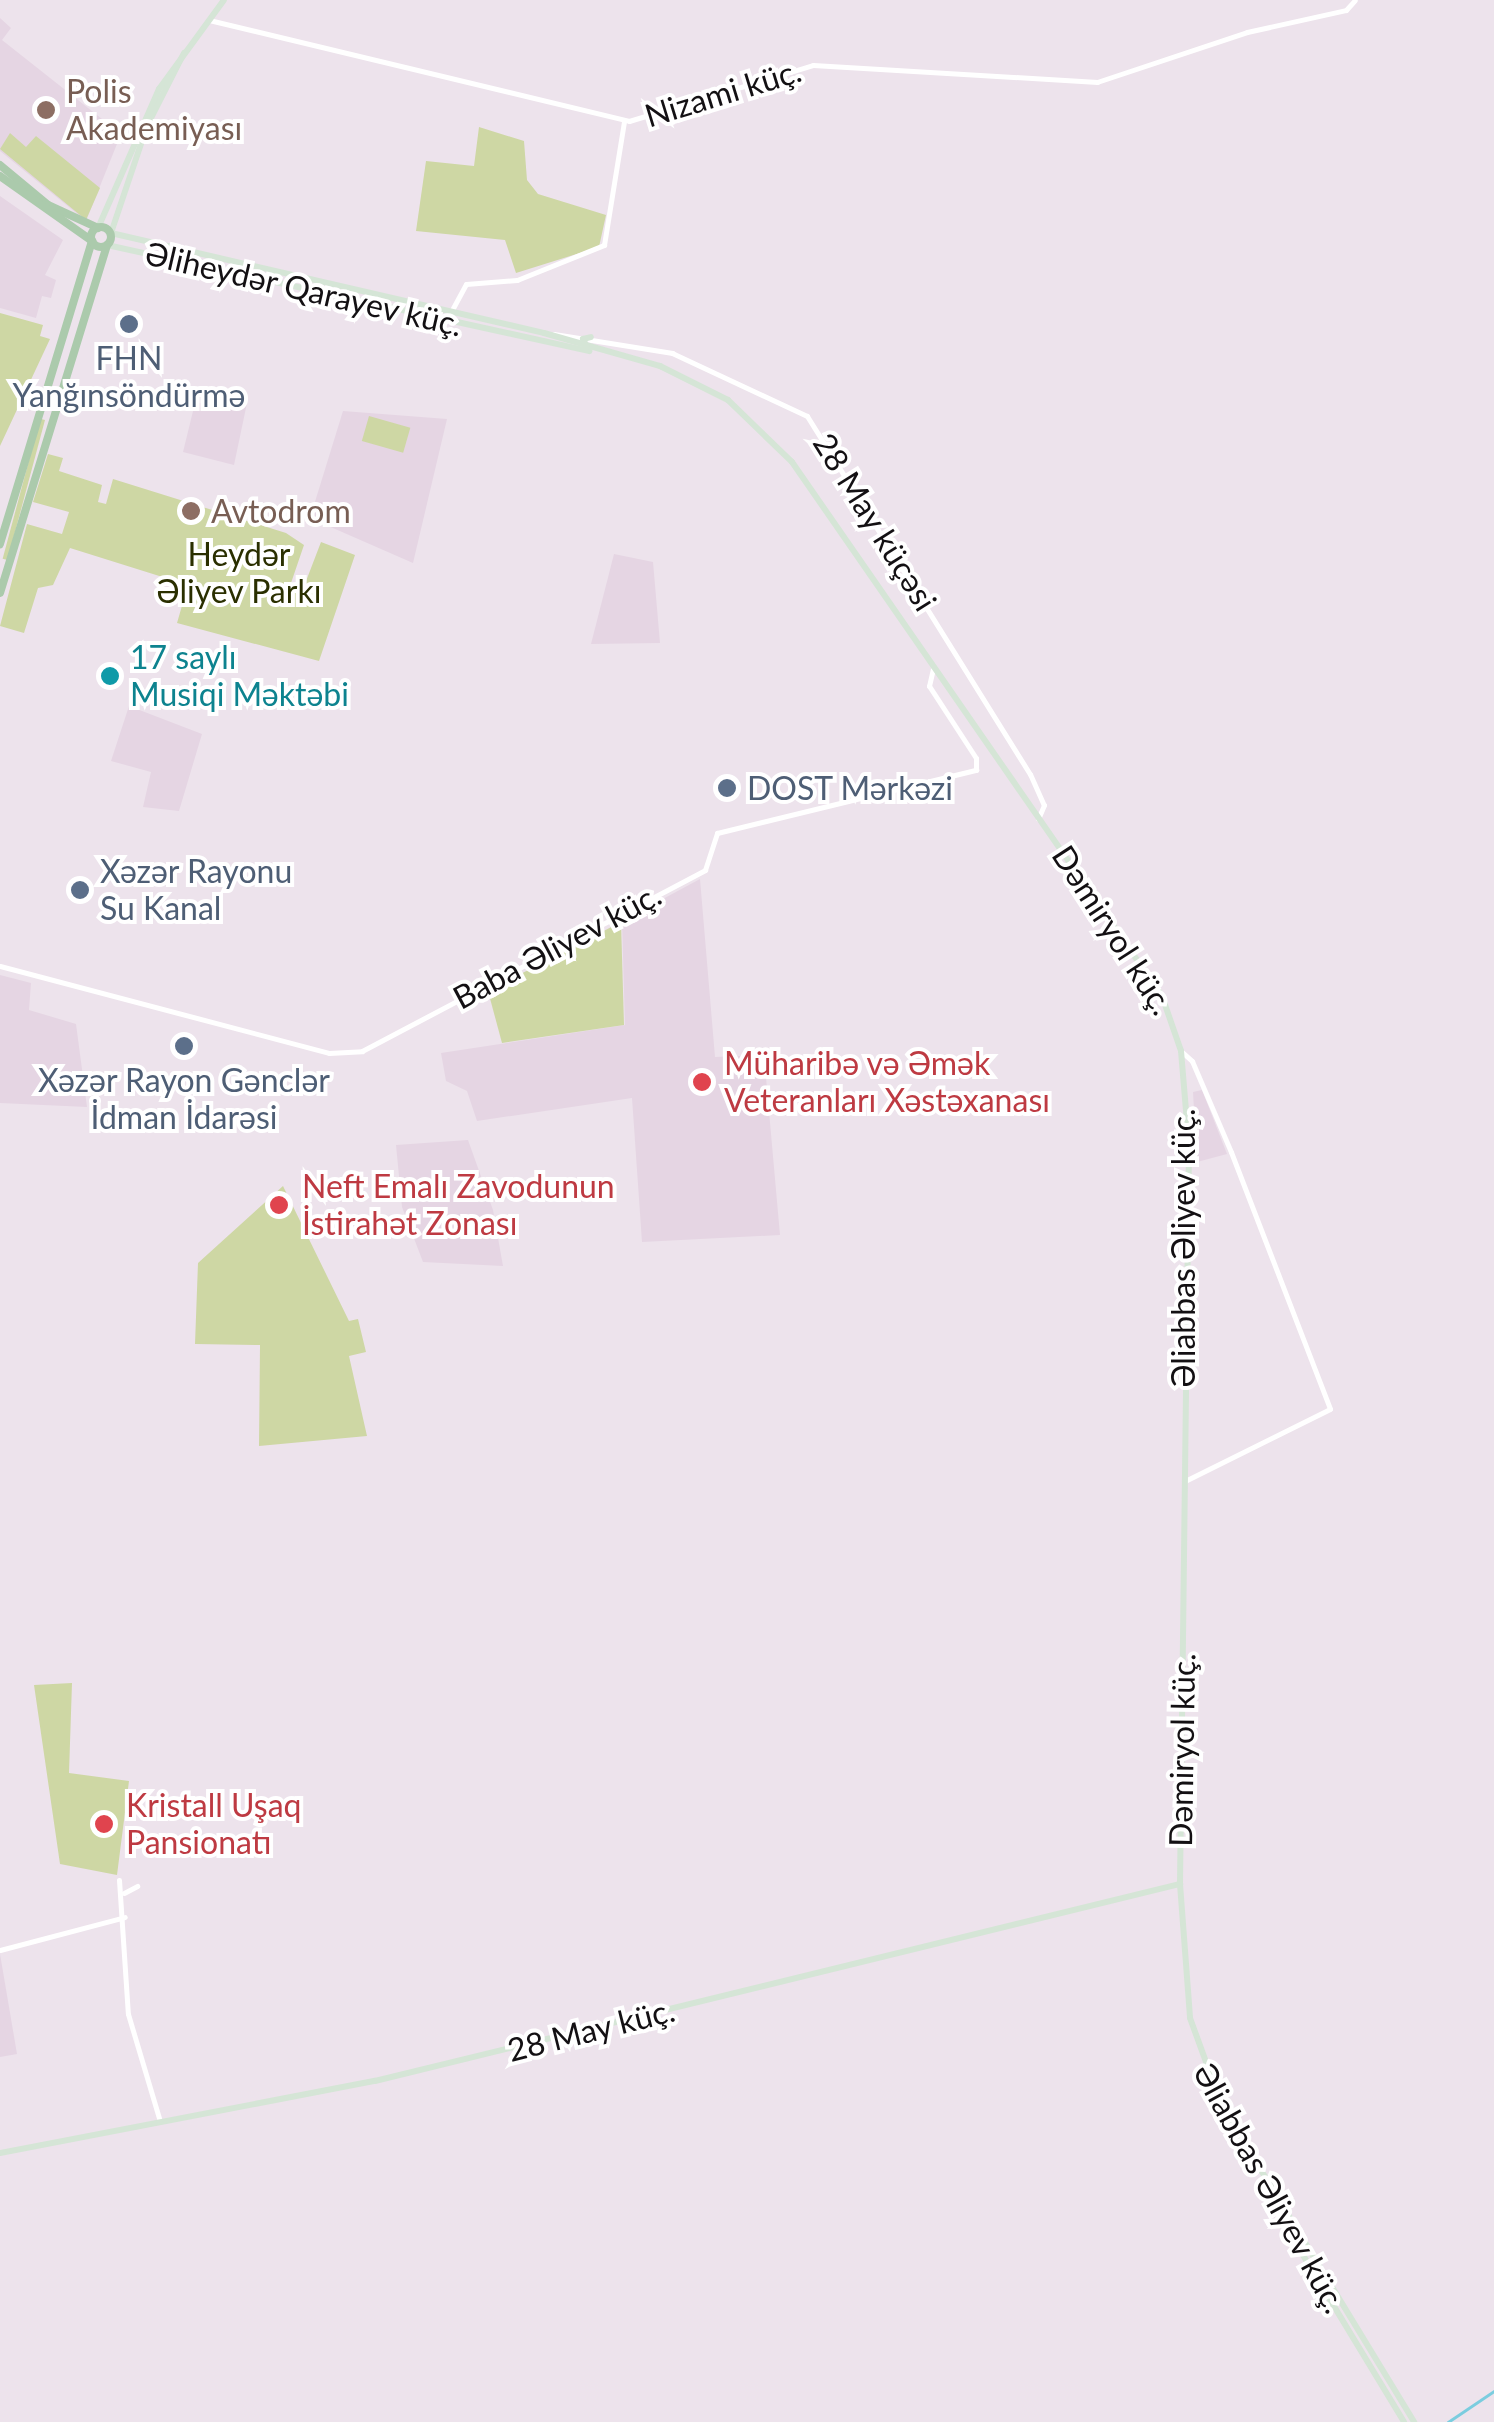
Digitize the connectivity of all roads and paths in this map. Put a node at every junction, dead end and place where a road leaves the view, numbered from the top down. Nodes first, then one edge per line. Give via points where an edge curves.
1 (224, 0) edge
2 (1355, 1) edge
3 (209, 20) junction
4 (184, 53) junction
5 (624, 121) junction
6 (0, 165) edge
7 (0, 176) edge
8 (98, 228) junction
9 (110, 233) junction
10 (92, 241) junction
11 (107, 245) junction
12 (209, 263) junction
13 (448, 316) junction
14 (63, 328) junction
15 (79, 333) junction
16 (501, 333) junction
17 (544, 333) junction
18 (591, 337) junction
19 (588, 347) junction
20 (37, 414) junction
21 (54, 419) junction
22 (0, 544) edge
23 (4, 565) edge
24 (0, 593) edge
25 (933, 669) junction
26 (1039, 818) junction
27 (0, 966) edge
28 (1181, 1052) junction
29 (1185, 1481) junction
30 (118, 1880) dead end
31 (1179, 1884) junction
32 (137, 1886) dead end
33 (123, 1896) junction
34 (125, 1917) junction
35 (0, 1950) edge
36 (159, 2118) junction
37 (0, 2154) edge
38 (1342, 2315) junction
39 (1404, 2422) edge
40 (1414, 2422) edge

1 - 3 main road
2 - 5 street, Nizami küç. via 1097,82 813,65
3 - 4 main road
3 - 5 street, Nizami küç.
4 - 8 main road via 141,122
4 - 9 main road via 148,126
5 - 13 street, Əliheydər Qarayev küç. via 602,248 512,281 466,284
6 - 8 main road via 48,206
7 - 10 main road
8 - 9 main road
8 - 10 main road
9 - 11 main road
9 - 12 main road, Əliheydər Qarayev küç.
10 - 11 main road
10 - 14 main road
11 - 12 main road, Əliheydər Qarayev küç.
11 - 15 main road
12 - 13 main road, Əliheydər Qarayev küç.
13 - 16 main road, Əliheydər Qarayev küç.
13 - 17 main road, Əliheydər Qarayev küç.
14 - 15 main road
14 - 20 main road
15 - 21 main road
16 - 17 main road
16 - 25 main road, Əliabbas Əliyev küç. via 660,368 739,412 785,457
17 - 18 street, 28 May küçəsi
17 - 19 main road, Dəmiryol küç.
18 - 19 main road via 583,341
18 - 26 street, 28 May küçəsi via 675,354 808,416 1030,774 1043,802
19 - 26 main road, Dəmiryol küç. via 685,376 770,436
20 - 21 main road
20 - 22 main road
21 - 23 main road
23 - 24 main road
25 - 26 main road, Əliabbas Əliyev küç.
25 - 27 street, Baba Əliyev küç. via 928,682 976,758 976,770 717,833 705,870 362,1052 330,1053
26 - 28 main road, Dəmiryol küç. via 1152,978
26 - 31 main road, Əliabbas Əliyev küç. via 1150,980 1181,1072
28 - 29 main road, Dəmiryol küç. via 1189,1165
28 - 29 street via 1231,1152 1330,1408
29 - 31 main road, Dəmiryol küç.
30 - 33 street
31 - 36 main road, 28 May küç. via 410,2073
31 - 38 main road, Əliabbas Əliyev küç. via 1185,2008 1199,2063
32 - 33 street
33 - 34 street
34 - 35 street
34 - 36 street via 130,2021
36 - 37 main road, 28 May küç.
38 - 39 main road, Əliabbas Əliyev küç.
38 - 40 main road

